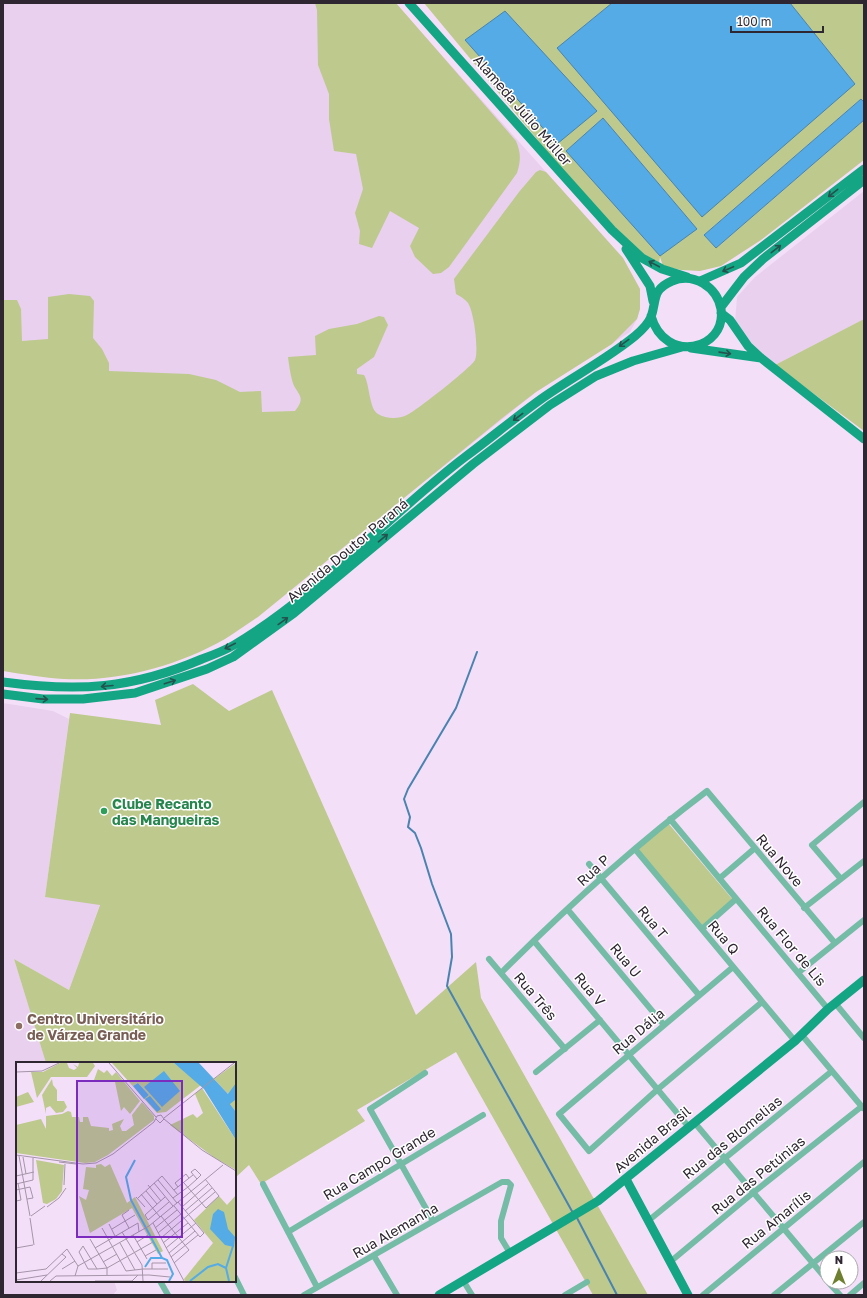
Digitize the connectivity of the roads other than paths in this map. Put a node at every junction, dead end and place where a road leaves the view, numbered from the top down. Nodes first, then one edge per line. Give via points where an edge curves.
1 (412, 4) edge
2 (864, 169) edge
3 (864, 180) edge
4 (612, 230) junction
5 (690, 278) junction
6 (700, 281) junction
7 (653, 301) junction
8 (721, 310) junction
9 (652, 316) junction
10 (685, 347) junction
11 (761, 358) junction
12 (864, 439) edge
13 (3, 682) edge
14 (4, 694) edge
15 (707, 791) joint
16 (864, 802) edge
17 (670, 819) junction
18 (635, 848) junction
19 (754, 848) junction
20 (864, 861) edge
21 (589, 864) dead end
22 (601, 878) junction
23 (720, 878) junction
24 (841, 879) junction
25 (736, 899) junction
26 (804, 908) junction
27 (568, 910) junction
28 (864, 920) edge
29 (702, 929) junction
30 (534, 941) junction
31 (835, 943) junction
32 (489, 959) dead end
33 (733, 966) junction
34 (501, 973) junction
35 (798, 973) junction
36 (864, 980) edge
37 (698, 995) junction
38 (762, 1002) junction
39 (832, 1006) junction
40 (600, 1020) junction
41 (664, 1025) junction
42 (798, 1038) junction
43 (864, 1038) edge
44 (565, 1049) junction
45 (629, 1053) junction
46 (832, 1071) junction
47 (536, 1072) dead end
48 (426, 1073) dead end
49 (658, 1089) junction
50 (863, 1108) edge
51 (483, 1115) dead end
52 (691, 1124) junction
53 (726, 1158) junction
54 (864, 1162) edge
55 (399, 1164) junction
56 (626, 1179) junction
57 (263, 1184) dead end
58 (754, 1192) junction
59 (433, 1221) junction
60 (648, 1221) junction
61 (864, 1222) edge
62 (784, 1229) junction
63 (288, 1232) junction
64 (510, 1253) junction
65 (374, 1256) junction
66 (670, 1262) junction
67 (812, 1263) junction
68 (819, 1271) edge
69 (236, 1279) edge
70 (161, 1282) edge
71 (464, 1282) junction
72 (587, 1282) dead end
73 (864, 1283) edge
74 (317, 1287) junction
75 (168, 1295) edge
76 (244, 1295) edge
77 (304, 1295) edge
78 (397, 1295) edge
79 (439, 1295) edge
80 (472, 1295) edge
81 (565, 1295) edge
82 (688, 1295) edge
83 (703, 1295) edge
84 (774, 1295) edge
85 (850, 1295) edge

1 - 4 main road, Alameda Júlio Müller
2 -> 6 main road via 741,264
8 -> 3 main road via 744,277 763,259
5 -> 4 main road, Alameda Júlio Müller via 662,269 642,258
4 - 7 main road, Alameda Júlio Müller via 650,286
5 - 6 main road
5 - 7 main road via 672,281 661,289
6 - 8 main road via 710,287 717,296
7 - 9 main road
8 - 10 main road via 719,323 708,340 699,345
8 - 11 main road via 748,346
9 - 10 main road via 654,327 661,337 671,344
9 -> 13 main road, Avenida Doutor Paraná via 634,336 592,367 545,396 460,461 294,603 233,646 158,675 118,684 45,688
10 -> 11 main road
14 -> 10 main road, Avenida Doutor Paraná via 42,699 82,699 135,693 207,669 233,657 294,613 473,464 550,405 596,376 633,361
11 - 12 main road
15 - 17 street, Rua P
15 - 19 street, Rua Nove
16 - 24 street via 812,845
17 - 18 street, Rua P
17 - 23 street, Rua Flor de Lis
18 - 22 street, Rua P
18 - 29 street, Rua Q
19 - 23 street
19 - 26 street, Rua Nove
20 - 24 street
21 - 22 street, Rua T
22 - 27 street, Rua P
22 - 37 street, Rua T
23 - 25 street, Rua Flor de Lis
24 - 26 street
25 - 29 street
25 - 35 street, Rua Flor de Lis
26 - 31 street, Rua Nove
27 - 30 street, Rua P
27 - 41 street, Rua U
28 - 31 street
29 - 33 street, Rua Q
30 - 34 street, Rua P
30 - 40 street, Rua V
31 - 35 street
32 - 34 street, Rua Três
33 - 37 street, Rua Dália
33 - 38 street, Rua Q
34 - 44 street, Rua Três
35 - 39 street, Rua Flor de Lis
36 - 39 main road, Avenida Brasil
37 - 41 street, Rua Dália
38 - 42 street, Rua Q
38 - 49 street
39 - 42 main road, Avenida Brasil
39 - 43 street, Rua Flor de Lis
40 - 44 street
40 - 45 street, Rua V
41 - 45 street, Rua Dália
42 - 46 street, Rua Q
42 - 52 main road, Avenida Brasil
44 - 47 street
45 - 49 street, Rua V
45 - 49 street, Rua Dália via 559,1114 589,1151
46 - 50 street, Rua Q
46 - 53 street, Rua das Blomelias
48 - 55 street via 370,1109
49 - 52 street, Rua V
50 - 58 street, Rua das Petúnias
51 - 55 street, Rua Campo Grande
52 - 53 street, Rua V
52 - 56 main road, Avenida Brasil
53 - 58 street, Rua V
53 - 60 street, Rua das Blomelias
54 - 62 street, Rua Amarílis
55 - 59 street
55 - 63 street, Rua Campo Grande
56 - 60 main road
56 - 64 main road, Avenida Brasil via 598,1201
57 - 63 street
58 - 62 street, Rua V
58 - 66 street, Rua das Petúnias
59 - 64 street, Rua Alemanha via 497,1184 508,1182 511,1185 501,1221 501,1238
59 - 65 street, Rua Alemanha
60 - 66 main road
61 - 67 street
62 - 67 street, Rua V
62 - 83 street, Rua Amarílis
63 - 74 street
64 - 71 main road, Avenida Brasil
65 - 74 street, Rua Alemanha
65 - 78 street
66 - 82 main road
67 - 68 street, Rua V
67 - 84 street
69 - 76 street
70 - 75 street
71 - 79 main road, Avenida Brasil
71 - 80 street
72 - 81 street
73 - 85 street
74 - 77 street, Rua Alemanha

